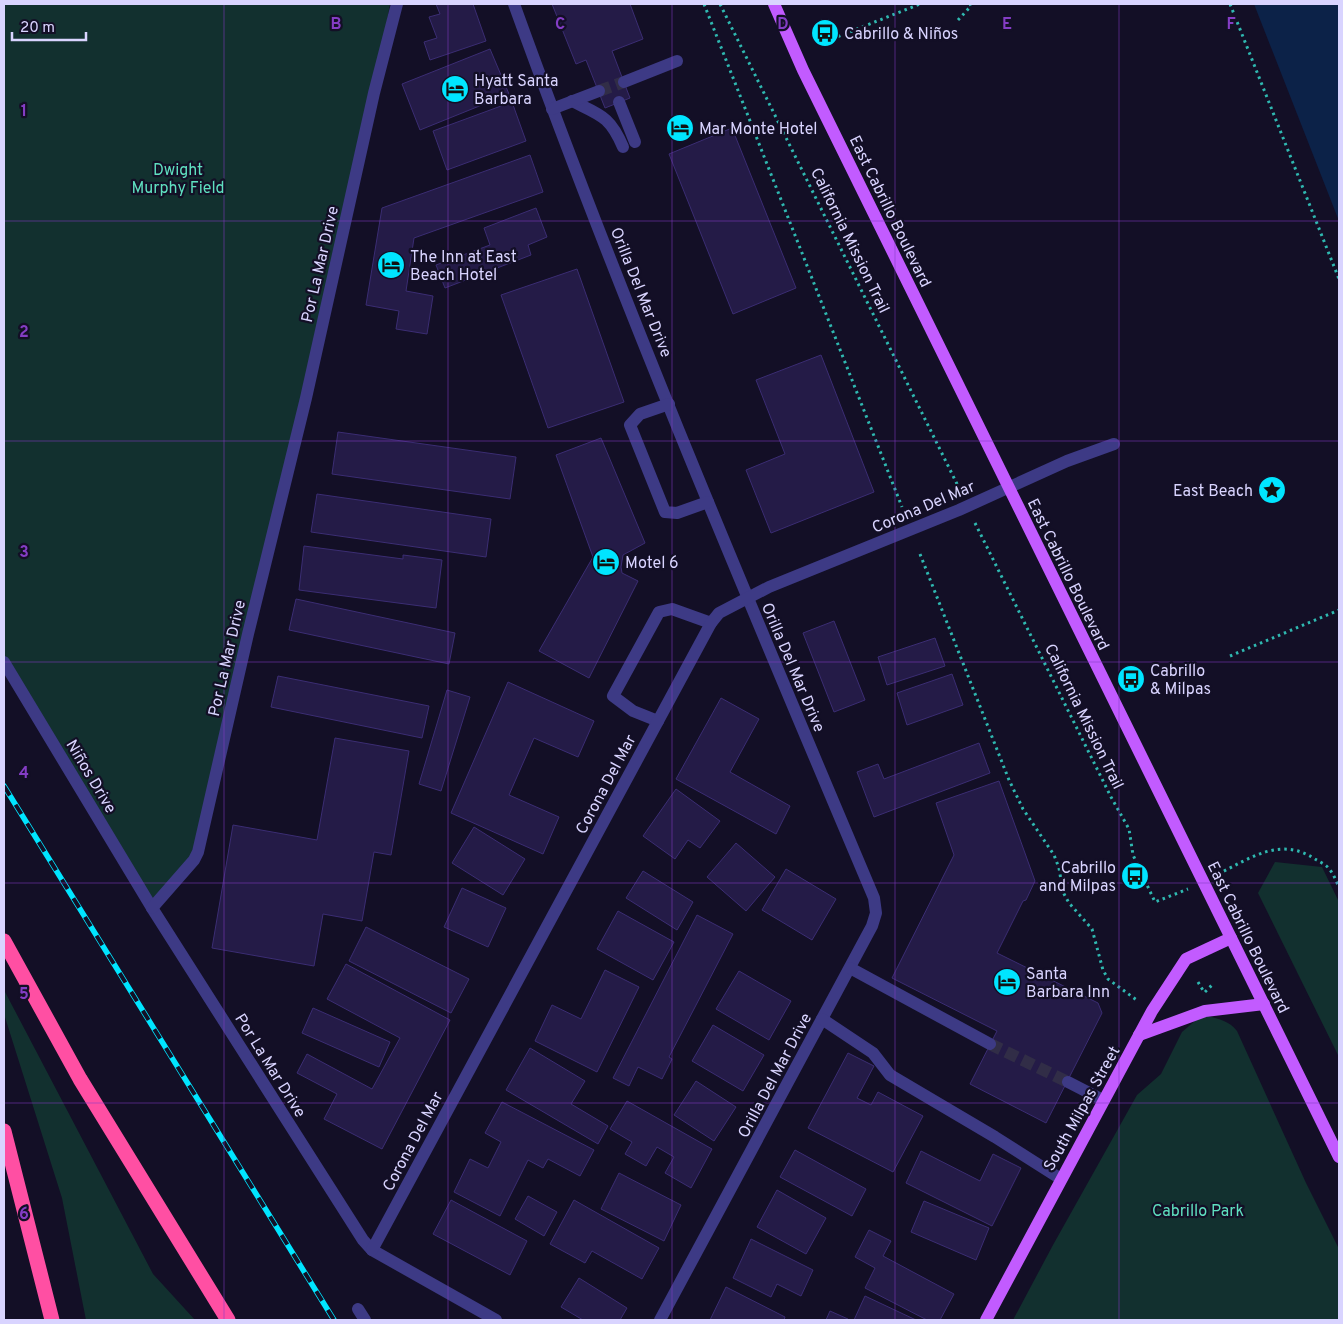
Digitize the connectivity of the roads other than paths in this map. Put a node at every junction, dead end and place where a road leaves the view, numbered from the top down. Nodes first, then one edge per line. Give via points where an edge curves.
1 (397, 4) edge
2 (514, 4) edge
3 (774, 4) edge
4 (676, 61) dead end
5 (624, 82) tunnel mouth
6 (599, 91) tunnel mouth
7 (572, 101) junction
8 (619, 102) dead end
9 (552, 109) junction
10 (669, 404) junction
11 (1114, 444) dead end
12 (1008, 487) junction
13 (708, 502) junction
14 (747, 597) junction
15 (711, 623) junction
16 (4, 662) edge
17 (658, 721) junction
18 (152, 908) junction
19 (1231, 938) junction
20 (4, 942) edge
21 (850, 968) junction
22 (1264, 1004) junction
23 (822, 1019) junction
24 (1139, 1034) junction
25 (990, 1044) tunnel mouth
26 (1068, 1082) tunnel mouth
27 (1103, 1100) junction
28 (4, 1131) edge
29 (1339, 1158) edge
30 (1061, 1179) junction
31 (372, 1250) junction
32 (358, 1309) dead end
33 (52, 1320) edge
34 (228, 1320) edge
35 (365, 1320) edge
36 (496, 1320) edge
37 (660, 1320) edge
38 (986, 1320) edge

1 - 18 street, Por La Mar Drive via 198,852
2 - 9 street, Orilla Del Mar Drive
3 - 12 main road, East Cabrillo Boulevard via 803,70
4 - 5 street
6 - 7 street
7 - 8 street via 607,119 629,144
7 - 9 street
9 - 10 street, Orilla Del Mar Drive
10 - 13 street, Orilla Del Mar Drive
10 - 13 street via 640,414 630,425 665,512 678,513
11 - 12 street, Corona Del Mar
12 - 14 street, Corona Del Mar
12 - 19 main road, East Cabrillo Boulevard
13 - 14 street, Orilla Del Mar Drive
14 - 15 street, Corona Del Mar via 719,613
14 - 21 street, Orilla Del Mar Drive via 874,898 876,913 872,926
15 - 17 street, Corona Del Mar
15 - 17 street via 672,609 659,612 613,696 633,711
16 - 18 street, Niños Drive
17 - 31 street, Corona Del Mar
18 - 31 street, Por La Mar Drive
19 - 22 main road, East Cabrillo Boulevard
19 - 24 main road, South Milpas Street via 1186,959
20 - 34 highway via 80,1079
21 - 23 street, Orilla Del Mar Drive
21 - 25 street
22 - 24 main road via 1205,1011
22 - 29 main road, East Cabrillo Boulevard
23 - 30 street via 873,1053 890,1075
23 - 37 street, Orilla Del Mar Drive
24 - 27 main road, South Milpas Street
26 - 27 street
27 - 30 main road, South Milpas Street
28 - 33 highway
30 - 38 main road, South Milpas Street
31 - 36 street
32 - 35 street

